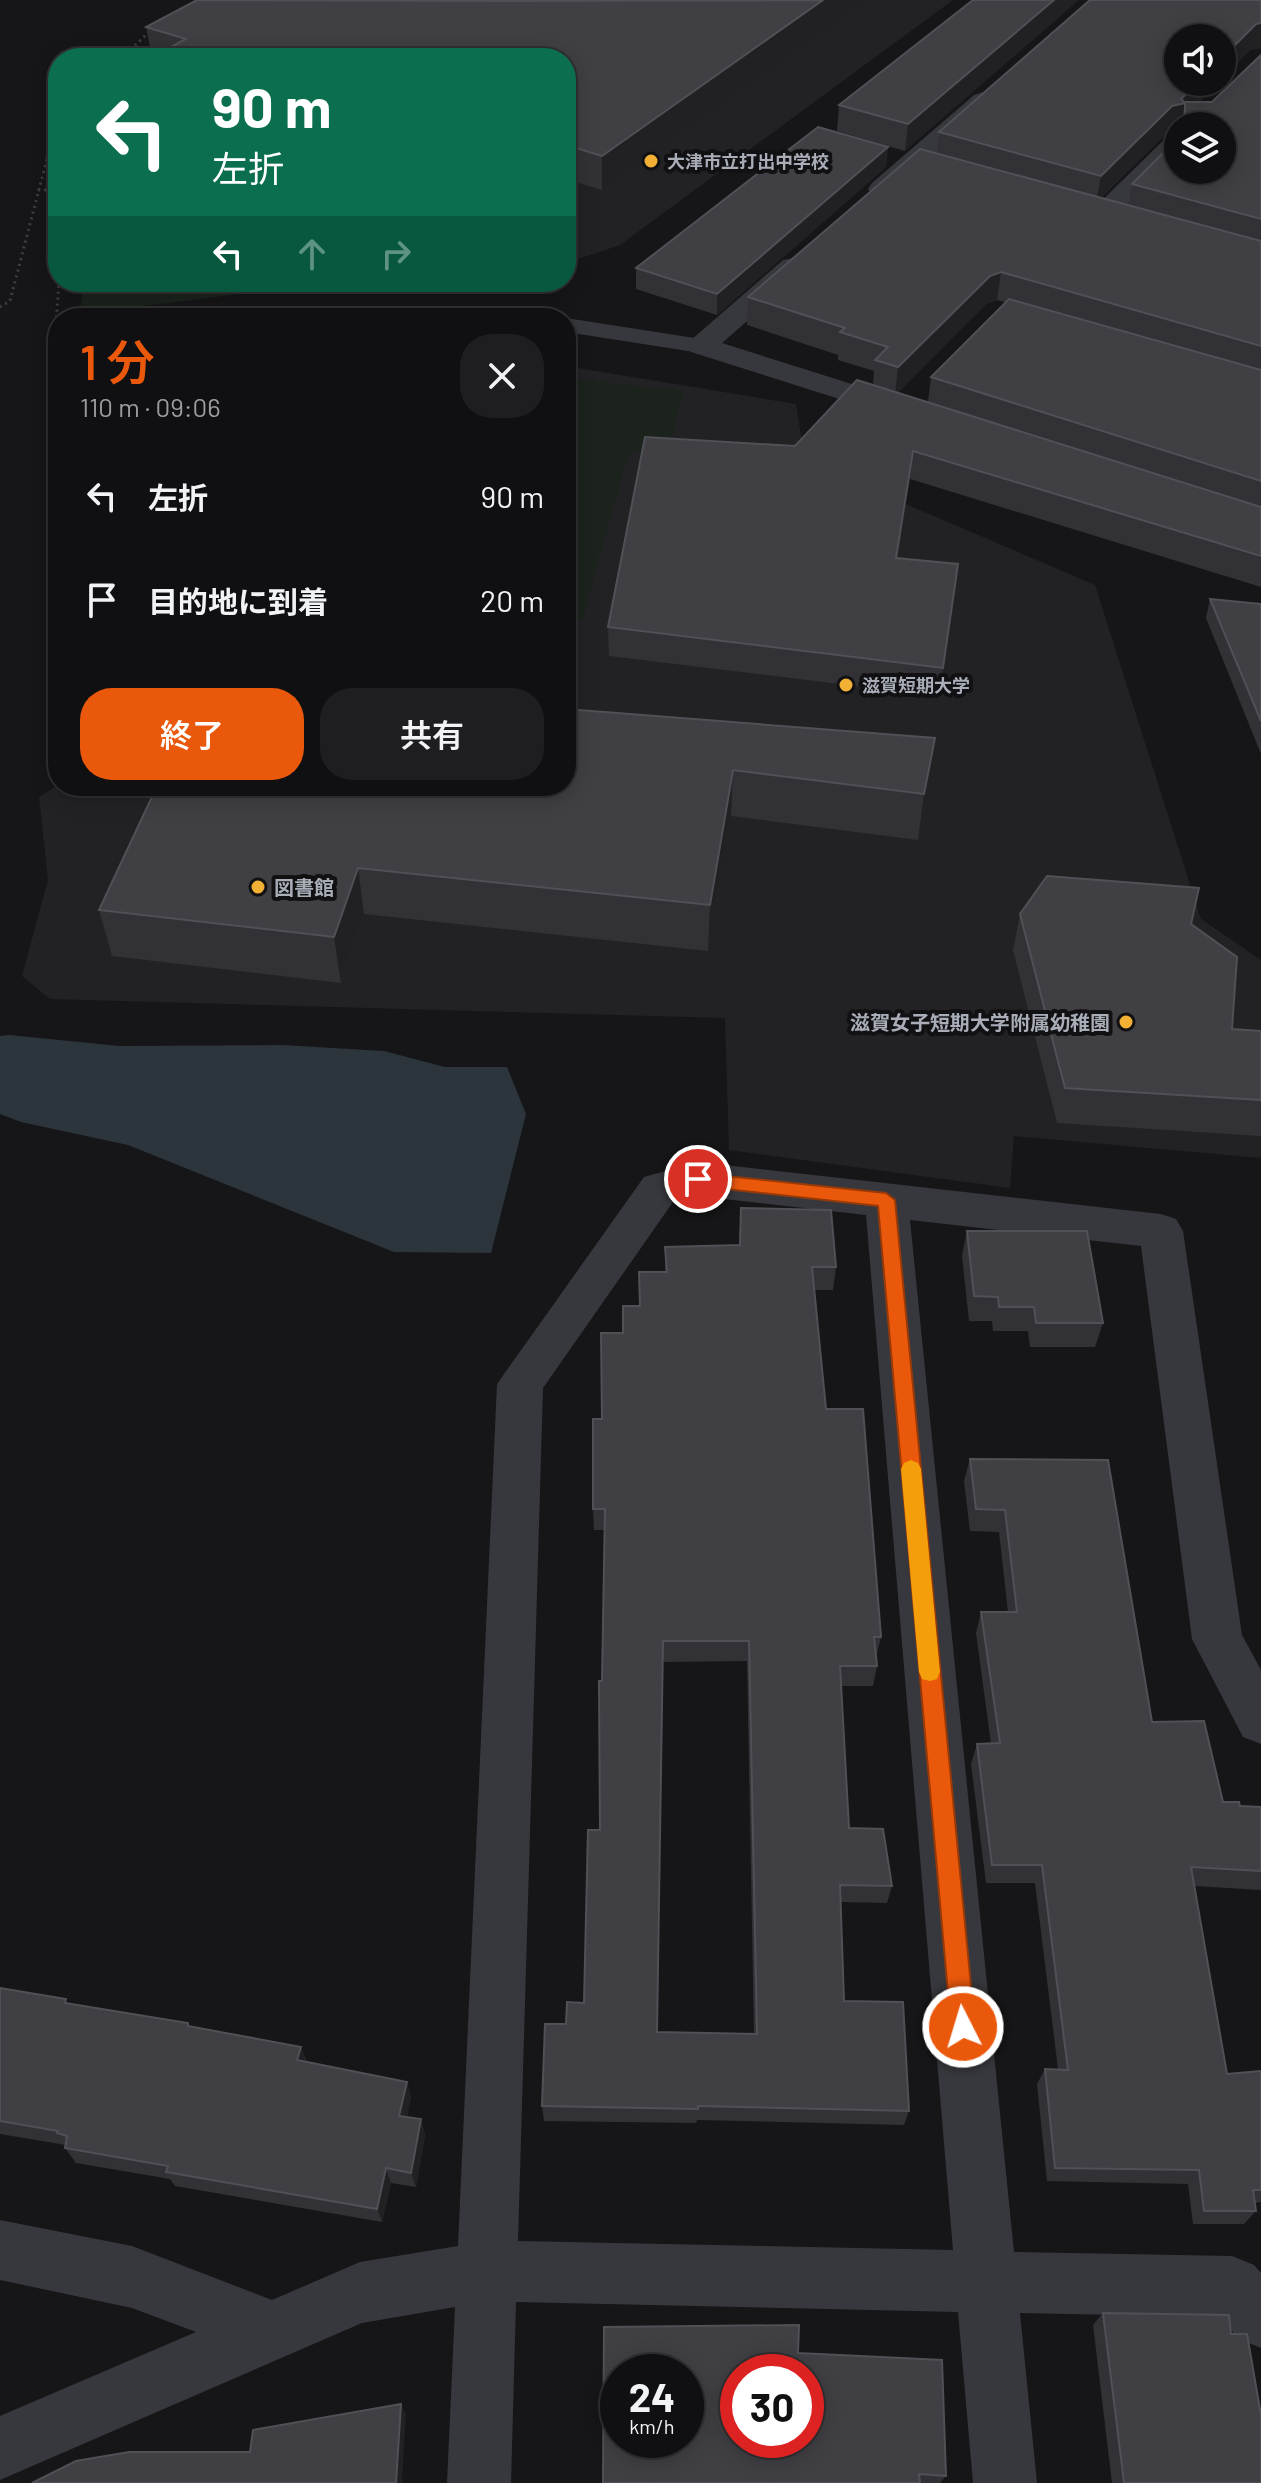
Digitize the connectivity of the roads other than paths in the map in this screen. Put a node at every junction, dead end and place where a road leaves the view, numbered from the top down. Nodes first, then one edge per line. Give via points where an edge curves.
1 (1004, 81) edge
2 (1164, 154) edge
3 (881, 155) edge
4 (911, 163) junction
5 (941, 171) edge
6 (865, 203) edge
7 (1072, 208) edge
8 (1102, 216) junction
9 (1131, 224) edge
10 (818, 244) edge
11 (576, 322) edge
12 (701, 346) junction
13 (932, 419) edge
14 (886, 1200) junction
15 (1261, 1720) edge
16 (0, 2250) edge
17 (487, 2271) junction
18 (986, 2281) junction
19 (1261, 2317) edge
20 (270, 2330) junction
21 (0, 2448) edge
22 (479, 2483) edge
23 (1005, 2483) edge

1 - 4 street
2 - 8 street
3 - 4 street
4 - 5 street
4 - 6 street
7 - 8 street
8 - 9 street
10 - 12 street
11 - 12 lane
12 - 13 street via 913,398
14 - 15 street via 1161,1231 1217,1639
14 - 17 street via 698,1179 659,1189 520,1384
14 - 18 street
16 - 20 street via 132,2277
17 - 18 street
17 - 20 street via 360,2293
17 - 22 street
18 - 19 street via 1232,2287
18 - 23 street
20 - 21 street

